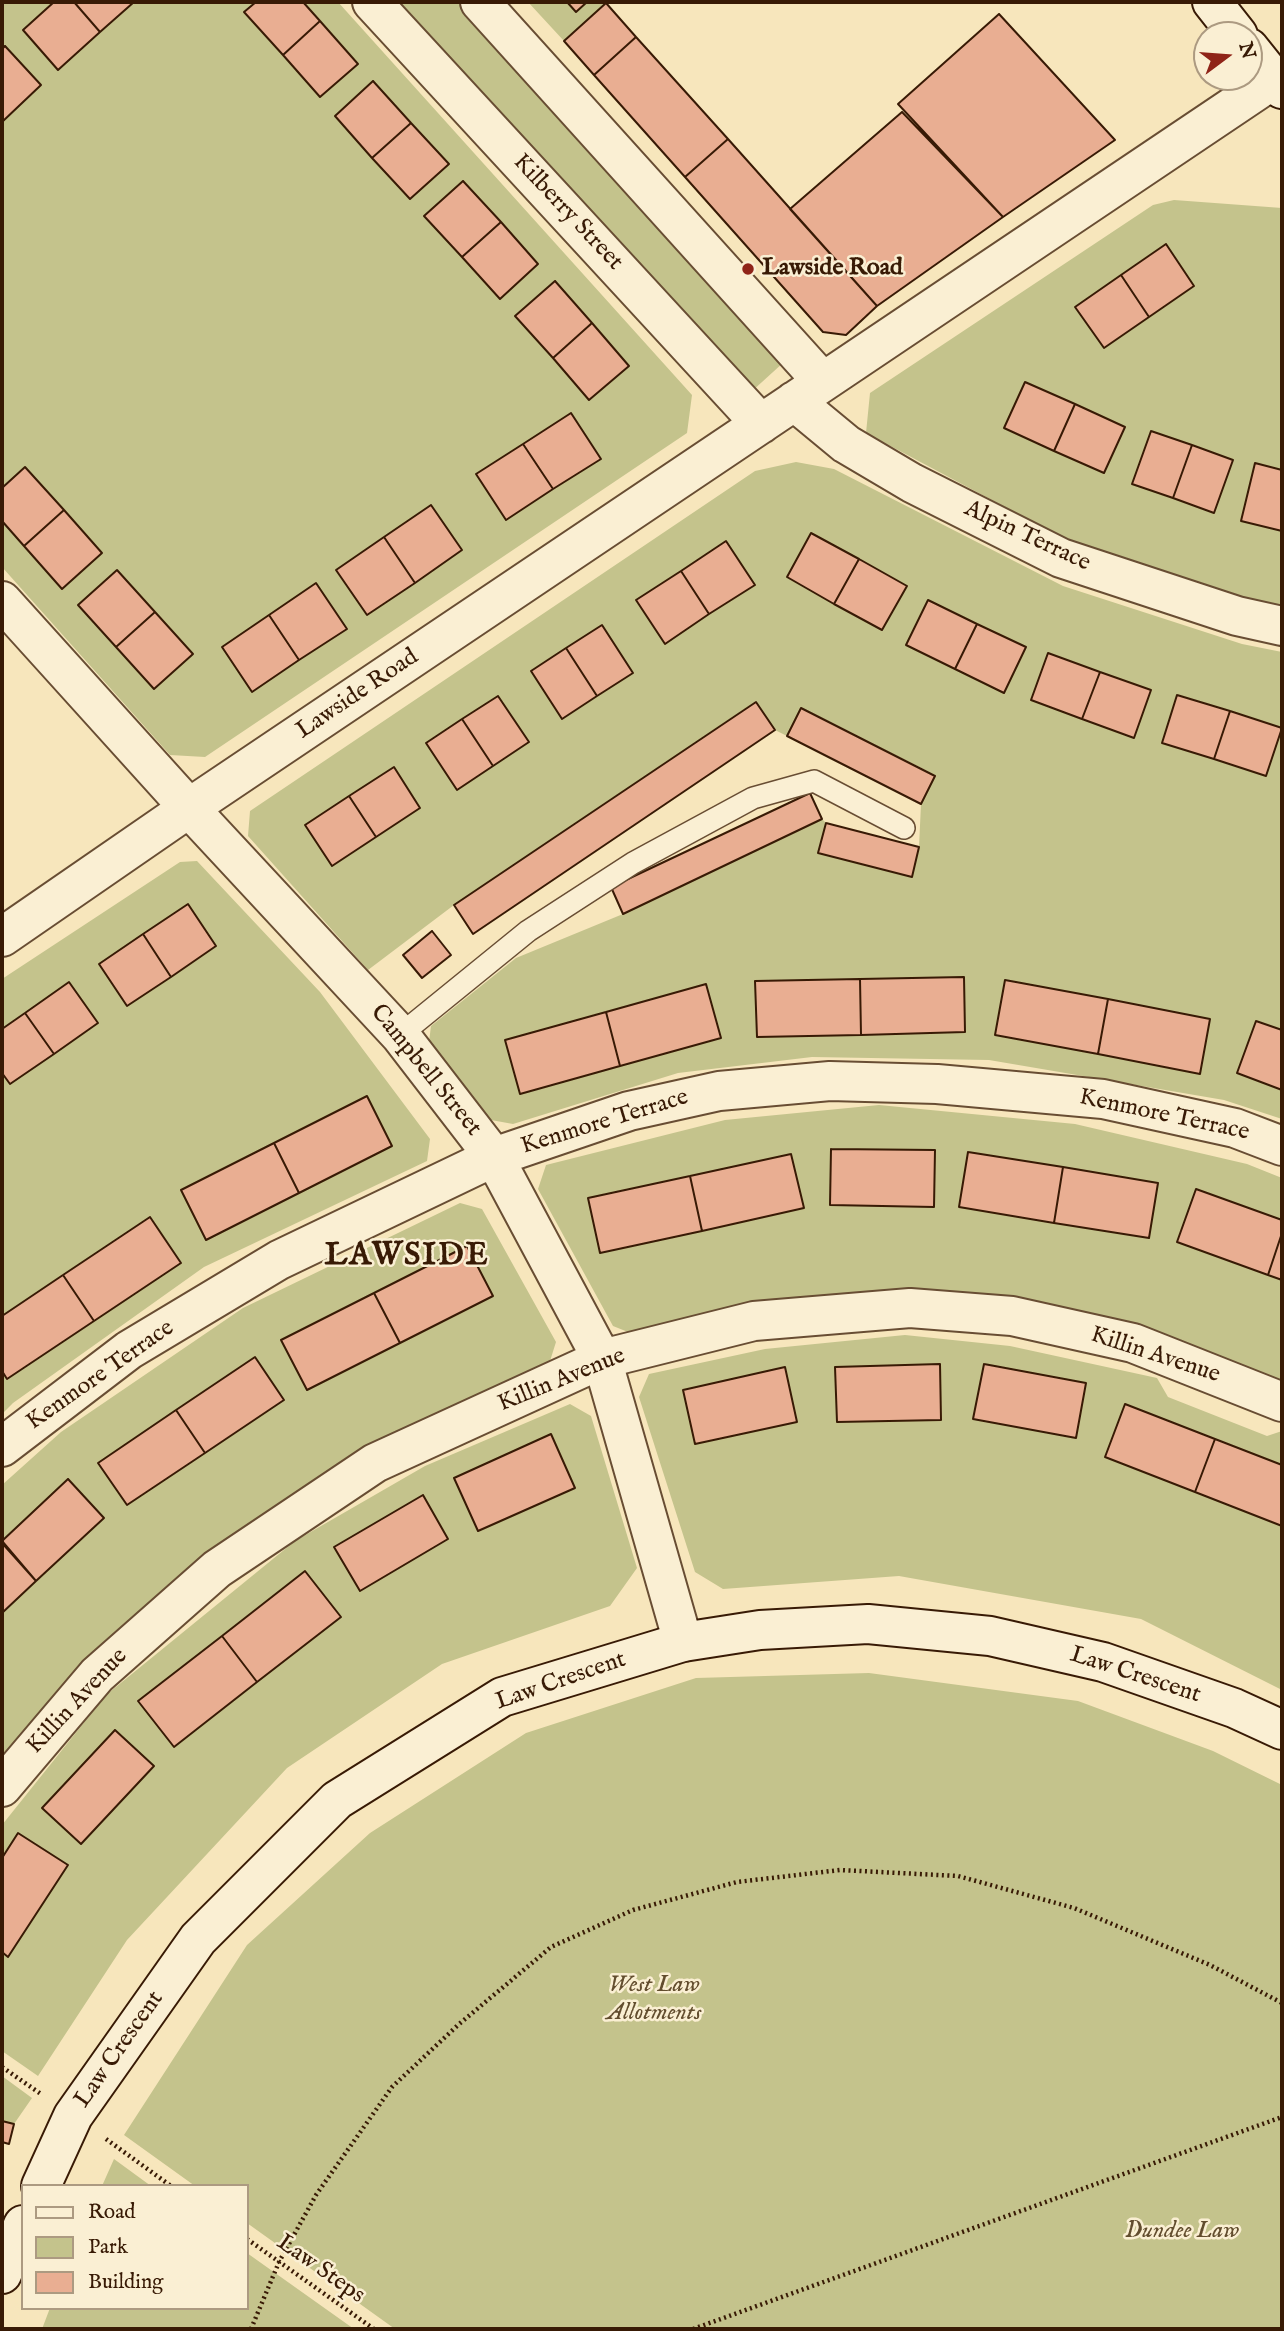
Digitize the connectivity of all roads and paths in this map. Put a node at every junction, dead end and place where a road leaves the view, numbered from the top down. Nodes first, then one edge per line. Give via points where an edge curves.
1 (372, 2) edge
2 (480, 2) edge
3 (1212, 2) edge
4 (1227, 21) edge
5 (1263, 63) edge
6 (1279, 81) edge
7 (809, 392) junction
8 (761, 424) junction
9 (2, 601) edge
10 (1282, 626) edge
11 (189, 808) junction
12 (904, 828) dead end
13 (2, 937) edge
14 (400, 1035) junction
15 (1282, 1146) edge
16 (494, 1157) junction
17 (602, 1359) junction
18 (1282, 1402) edge
19 (2, 1447) edge
20 (683, 1642) junction
21 (1282, 1730) edge
22 (2, 1787) edge
23 (1282, 2003) edge
24 (1282, 2118) edge
25 (42, 2184) edge
26 (21, 2230) edge
27 (248, 2240) edge
28 (279, 2262) junction
29 (2, 2274) edge
30 (251, 2329) edge
31 (374, 2329) edge
32 (693, 2329) edge

1 - 8 street, Kilberry Street
2 - 7 street
3 - 4 street
5 - 6 street
6 - 7 street, Lawside Road
7 - 8 street, Lawside Road
7 - 10 street, Alpin Terrace via 846,444 912,483 1061,558 1237,616
8 - 11 street, Lawside Road
9 - 11 street, Campbell Street
11 - 13 street, Lawside Road
11 - 14 street, Campbell Street
12 - 14 lane via 814,781 753,798 633,863 528,931
14 - 16 street, Campbell Street
15 - 16 street, Kenmore Terrace via 1236,1128 1103,1099 937,1084 831,1081 719,1091 629,1111
16 - 17 street, Campbell Street
16 - 19 street, Kenmore Terrace via 279,1260 129,1350
17 - 18 street, Killin Avenue via 754,1321 910,1308 1012,1316 1133,1343
17 - 20 street, Campbell Street
17 - 22 street, Killin Avenue via 375,1463 217,1569 97,1675
20 - 21 street, Law Crescent via 760,1630 869,1624 990,1636 1103,1662 1234,1708
20 - 25 street, Law Crescent via 502,1697 337,1800 198,1939 74,2116
23 - 28 path via 1210,1965 1074,1908 958,1876 840,1870 737,1882 633,1910 551,1947 392,2087 316,2195
24 - 32 path
26 - 29 street
27 - 28 path, Law Steps
28 - 30 path
28 - 31 path, Law Steps

